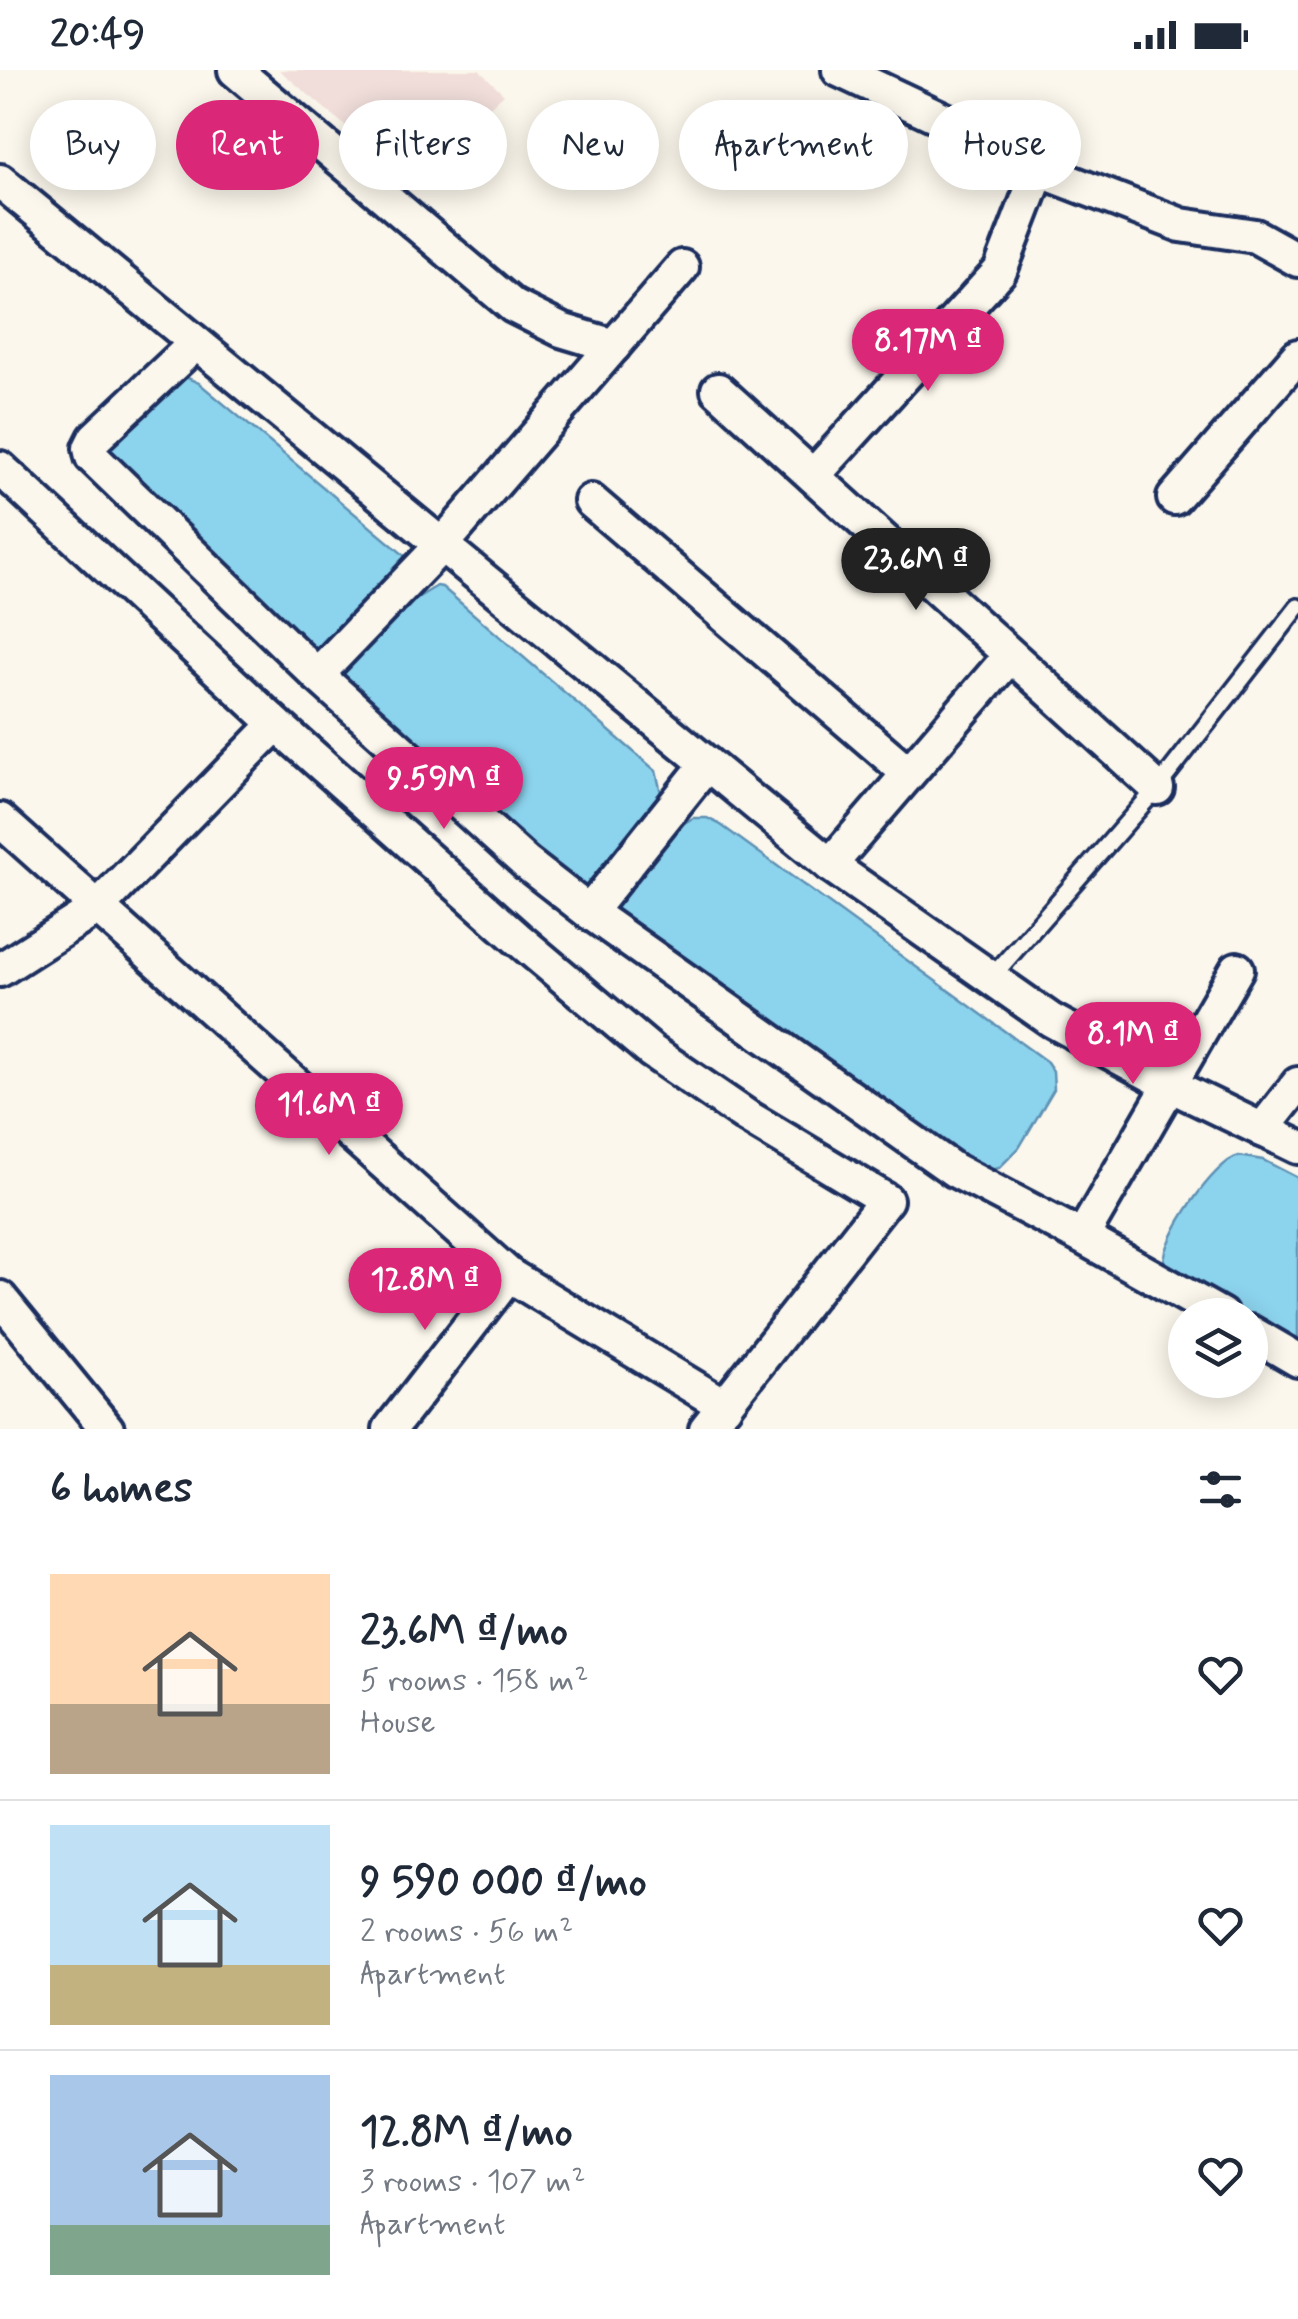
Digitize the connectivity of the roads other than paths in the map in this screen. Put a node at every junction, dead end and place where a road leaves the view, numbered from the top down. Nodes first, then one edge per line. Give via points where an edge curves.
1 (235, 70) edge
2 (840, 70) edge
3 (928, 112) edge
4 (0, 182) edge
5 (1081, 187) edge
6 (1031, 190) edge
7 (1298, 260) edge
8 (682, 267) dead end
9 (196, 343) junction
10 (614, 346) junction
11 (1298, 356) edge
12 (718, 390) dead end
13 (0, 468) edge
14 (813, 476) junction
15 (1174, 498) dead end
16 (591, 501) dead end
17 (440, 546) junction
18 (1298, 607) edge
19 (1010, 656) junction
20 (317, 676) junction
21 (276, 724) junction
22 (707, 764) junction
23 (908, 772) junction
24 (1157, 788) junction
25 (0, 820) edge
26 (830, 865) junction
27 (96, 908) junction
28 (589, 912) junction
29 (1237, 969) dead end
30 (0, 970) edge
31 (990, 979) junction
32 (1298, 1084) edge
33 (1170, 1085) junction
34 (1262, 1130) junction
35 (1298, 1147) edge
36 (1082, 1236) junction
37 (510, 1276) junction
38 (0, 1298) edge
39 (1191, 1298) edge
40 (1268, 1342) edge
41 (1298, 1360) edge
42 (715, 1417) edge
43 (107, 1429) edge
44 (390, 1429) edge

1 - 10 street via 513,306
2 - 3 street
4 - 9 street
5 - 7 street via 1181,226 1255,236
6 - 14 street via 1000,271
8 - 10 street
9 - 17 street
9 - 20 street via 96,438 92,456
10 - 17 street
11 - 15 street
12 - 14 street
13 - 21 street
14 - 19 street
16 - 23 street
17 - 20 street
17 - 22 street
18 - 24 lane
19 - 23 street
19 - 24 street
20 - 28 street
21 - 27 street
21 - 42 street via 651,1051 886,1200
22 - 26 street
22 - 28 street
23 - 26 street
24 - 31 lane
25 - 27 street
26 - 31 street
27 - 30 street
27 - 37 street
28 - 36 street via 954,1170
29 - 33 street
31 - 33 street
32 - 34 street
33 - 34 street
33 - 36 street
34 - 35 street
36 - 39 street
37 - 42 street
37 - 44 street
38 - 43 street
40 - 41 street

